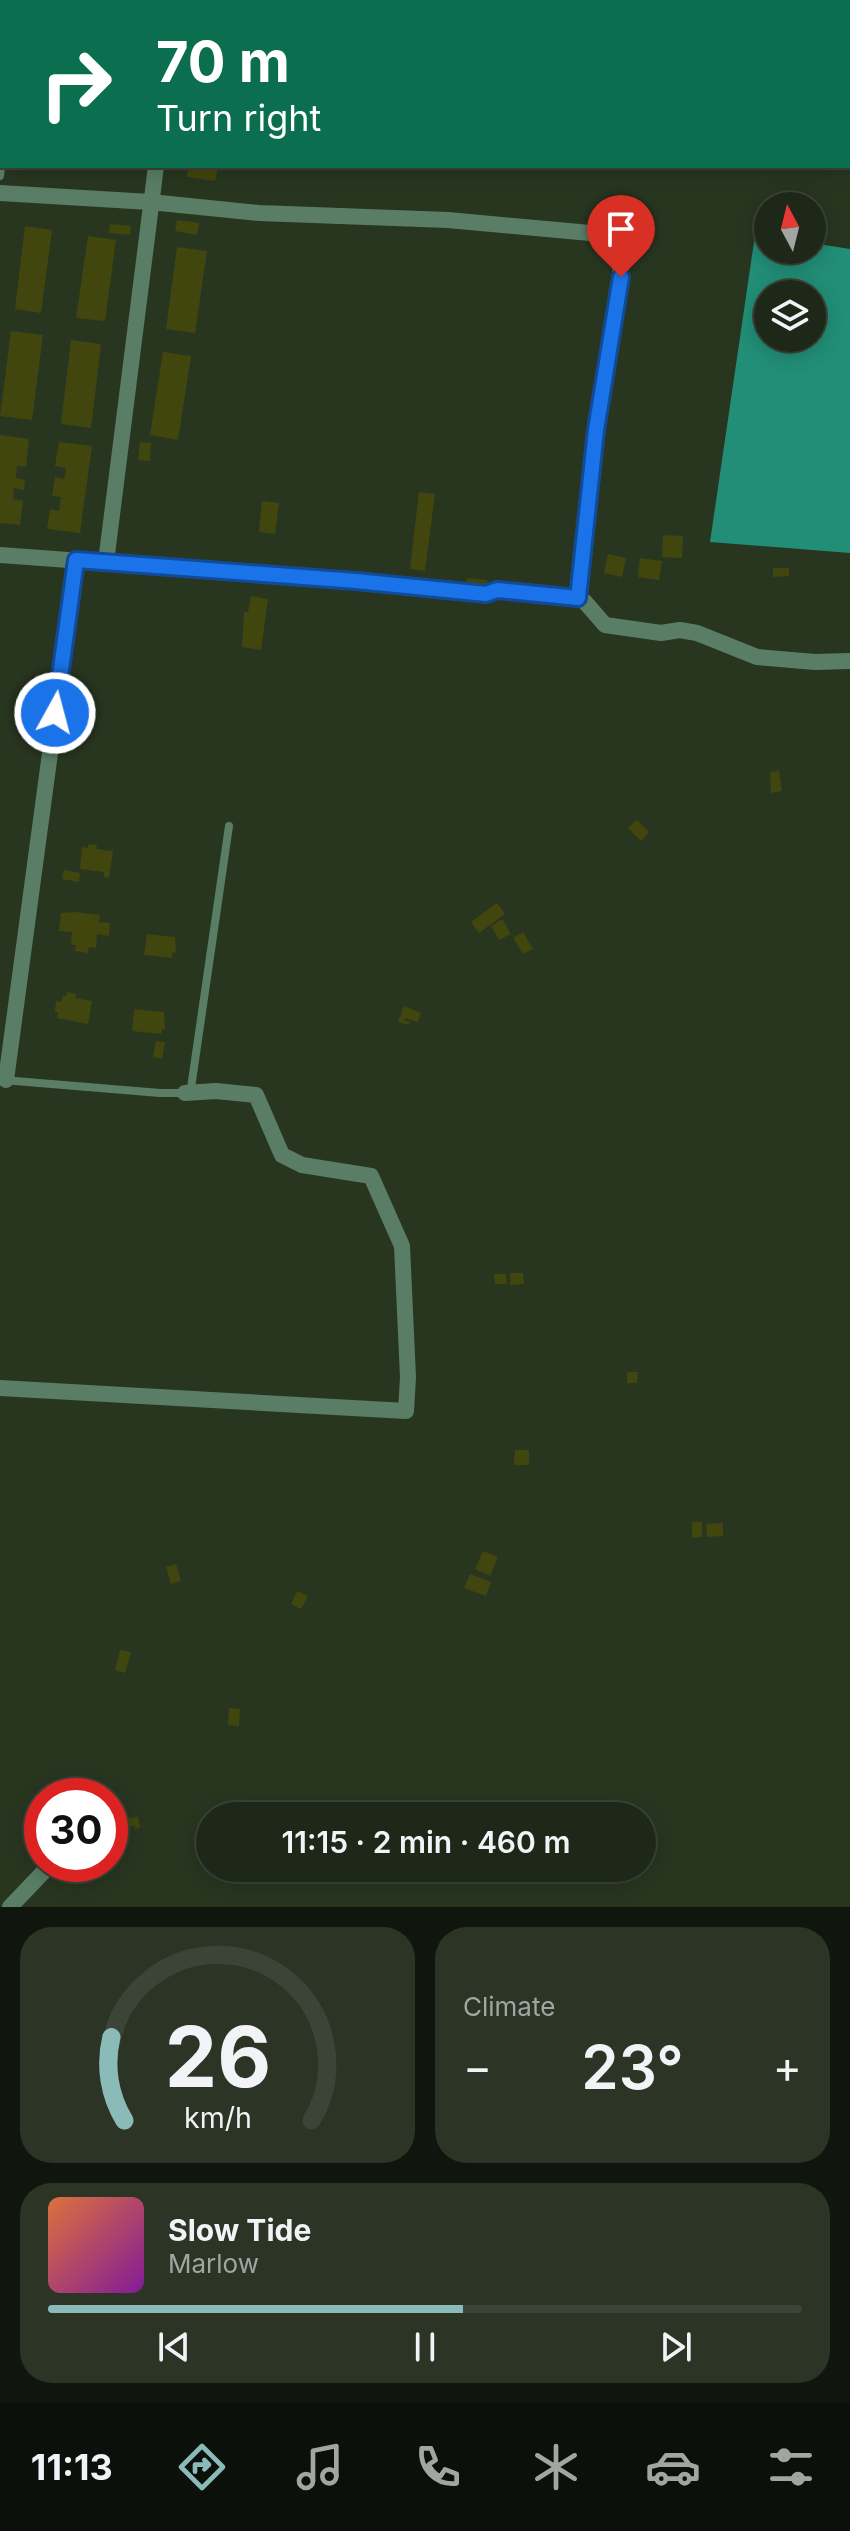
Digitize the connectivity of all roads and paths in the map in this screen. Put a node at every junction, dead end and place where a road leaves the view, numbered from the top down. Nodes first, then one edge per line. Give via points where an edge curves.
1 (156, 168) edge
2 (0, 193) edge
3 (150, 202) junction
4 (0, 555) edge
5 (76, 560) junction
6 (106, 562) junction
7 (578, 598) junction
8 (850, 661) edge
9 (229, 826) dead end
10 (3, 1080) edge
11 (185, 1093) junction
12 (0, 1388) edge
13 (34, 1882) edge
14 (10, 1907) edge

1 - 3 street
2 - 3 street
3 - 6 street
3 - 7 street via 612,235 624,248 596,430
4 - 5 street
5 - 6 street
5 - 10 street
6 - 7 street
7 - 8 street via 605,625 697,633 757,657
9 - 11 lane via 193,1080
10 - 11 lane
11 - 12 street via 256,1095 282,1155 302,1165 371,1176 402,1246 406,1411
13 - 14 street

